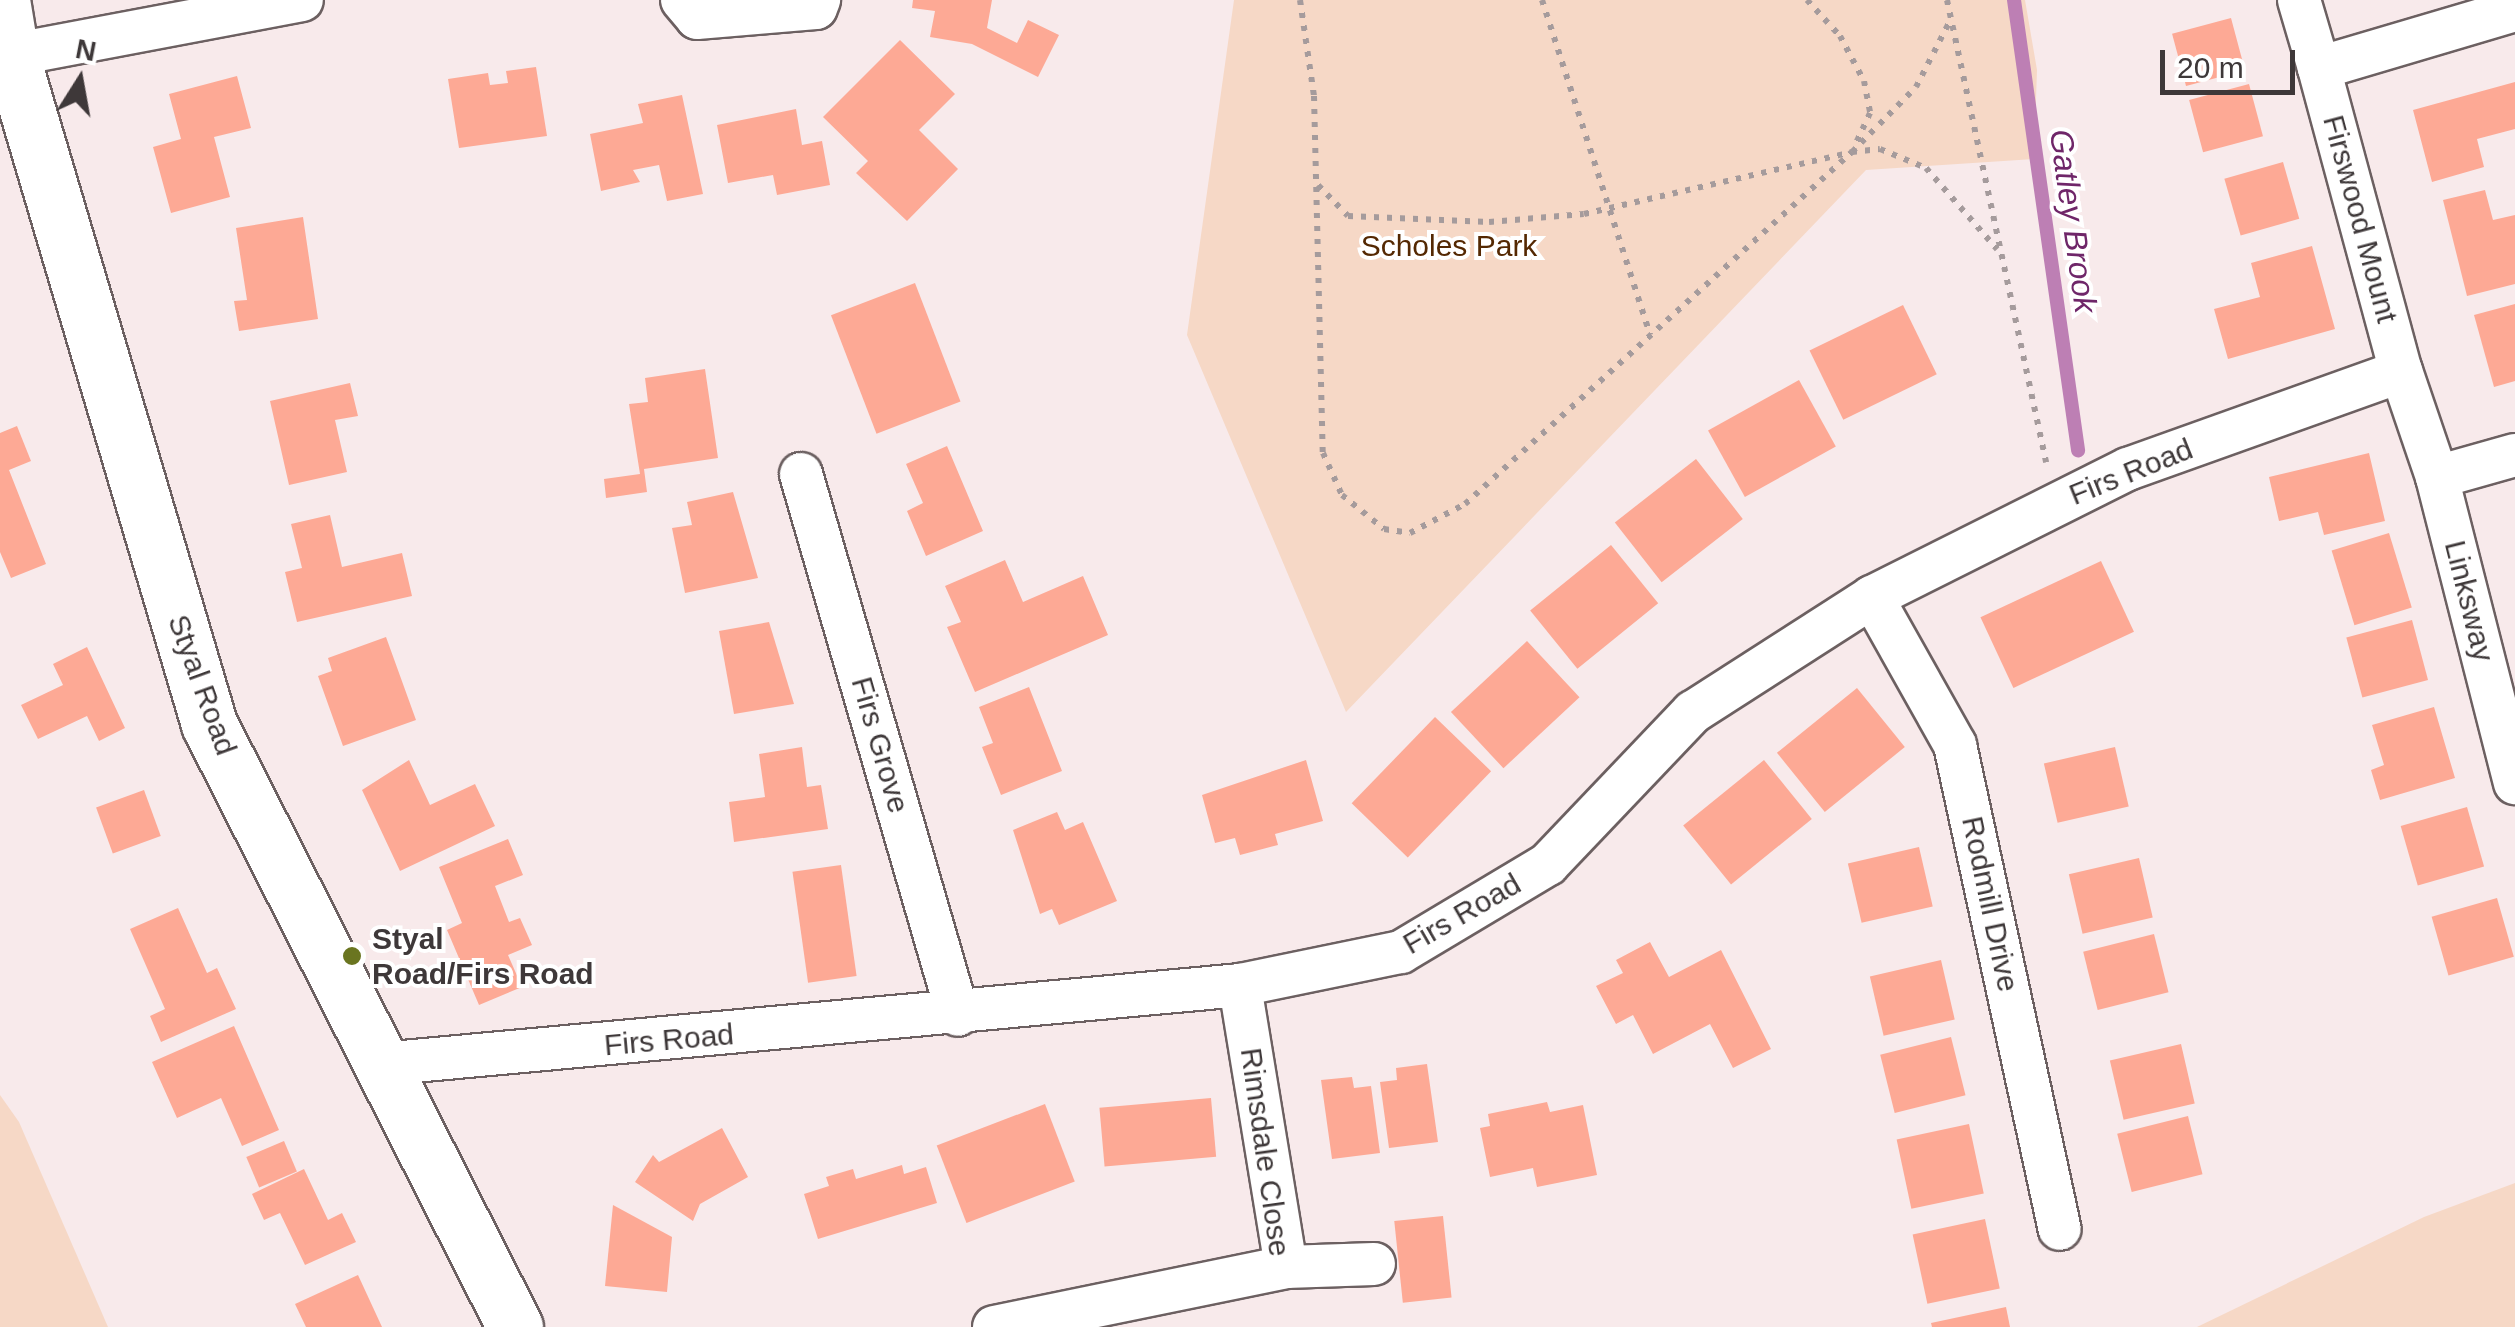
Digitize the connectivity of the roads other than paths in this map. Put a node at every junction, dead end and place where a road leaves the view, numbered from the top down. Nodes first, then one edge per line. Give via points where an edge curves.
1 (2, 0) edge
2 (302, 0) edge
3 (682, 0) edge
4 (819, 0) edge
5 (2300, 0) edge
6 (2515, 10) edge
7 (11, 55) junction
8 (2320, 68) junction
9 (2402, 371) junction
10 (2515, 455) edge
11 (802, 474) dead end
12 (2437, 477) junction
13 (1872, 597) junction
14 (2515, 783) edge
15 (1240, 985) junction
16 (958, 1015) junction
17 (381, 1064) junction
18 (2060, 1228) dead end
19 (1374, 1264) dead end
20 (1286, 1268) junction
21 (515, 1327) edge
22 (994, 1327) edge

1 - 7 main road, Styal Road
2 - 7 street
3 - 4 street via 697,18 816,8
5 - 8 street, Firswood Mount
6 - 8 street
7 - 17 main road, Styal Road via 209,724
8 - 9 street, Firswood Mount
9 - 12 street, Linksway
9 - 13 street, Firs Road via 2128,469
10 - 12 street
11 - 16 street, Firs Grove
12 - 14 street, Linksway
13 - 15 street, Firs Road via 1693,712 1548,864 1400,952
13 - 18 street, Rodmill Drive via 1955,745
15 - 16 street, Firs Road
15 - 20 street, Rimsdale Close
16 - 17 street, Firs Road
17 - 21 main road, Styal Road
19 - 20 street
20 - 22 street, Rimsdale Close

